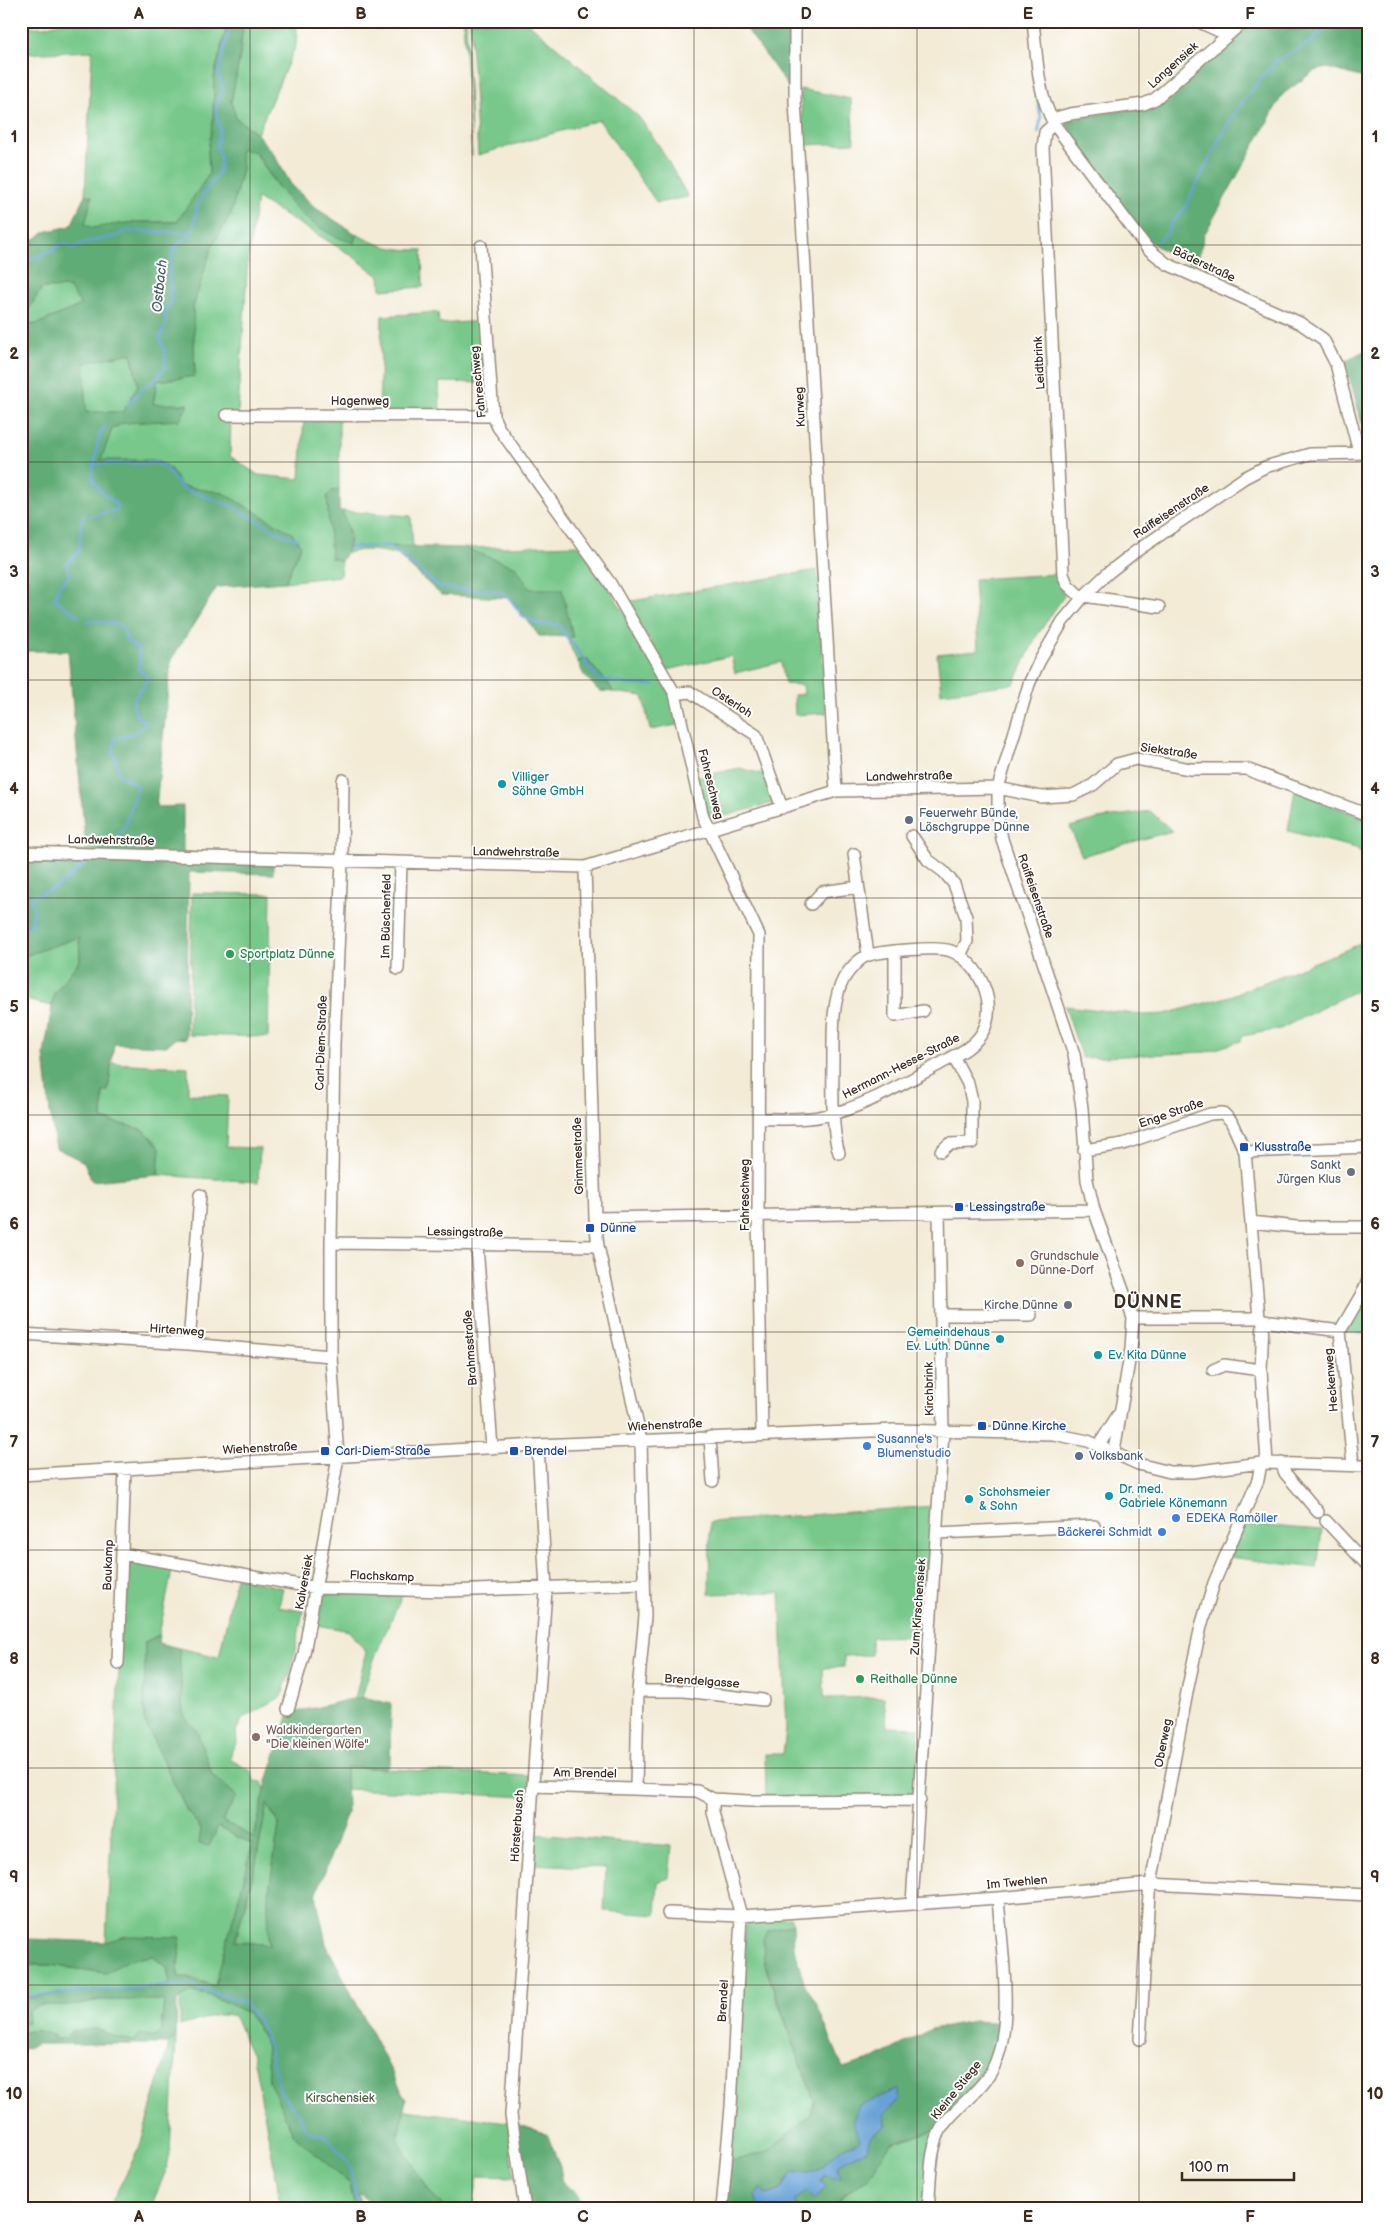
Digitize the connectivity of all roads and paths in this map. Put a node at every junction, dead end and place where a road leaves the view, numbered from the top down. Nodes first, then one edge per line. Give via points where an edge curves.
1 (795, 21) edge
2 (1034, 21) edge
3 (1197, 21) edge
4 (1244, 21) edge
5 (1225, 37) junction
6 (1053, 122) junction
7 (482, 246) dead end
8 (226, 415) dead end
9 (493, 416) junction
10 (1364, 452) edge
11 (1083, 597) junction
12 (1159, 608) dead end
13 (675, 694) junction
14 (343, 780) dead end
15 (998, 788) junction
16 (836, 790) junction
17 (782, 808) junction
18 (1368, 817) edge
19 (709, 830) junction
20 (912, 836) dead end
21 (21, 852) edge
22 (854, 854) dead end
23 (342, 860) junction
24 (401, 863) junction
25 (585, 867) junction
26 (858, 887) junction
27 (811, 904) dead end
28 (895, 952) junction
29 (868, 955) junction
30 (960, 956) junction
31 (398, 969) dead end
32 (923, 1012) dead end
33 (953, 1056) junction
34 (834, 1113) junction
35 (759, 1119) junction
36 (1368, 1147) edge
37 (1084, 1150) junction
38 (941, 1151) dead end
39 (1245, 1152) junction
40 (839, 1153) dead end
41 (200, 1196) dead end
42 (1094, 1210) junction
43 (938, 1213) junction
44 (758, 1214) junction
45 (595, 1218) junction
46 (1251, 1222) junction
47 (1368, 1228) edge
48 (331, 1243) junction
49 (477, 1246) junction
50 (598, 1246) junction
51 (1368, 1279) edge
52 (942, 1315) junction
53 (1031, 1315) dead end
54 (1133, 1318) junction
55 (1261, 1319) junction
56 (1340, 1330) junction
57 (21, 1334) edge
58 (189, 1344) junction
59 (331, 1356) junction
60 (1212, 1370) dead end
61 (1261, 1370) junction
62 (1120, 1412) junction
63 (943, 1432) junction
64 (762, 1434) junction
65 (710, 1436) junction
66 (641, 1440) junction
67 (1099, 1444) junction
68 (538, 1445) junction
69 (492, 1448) junction
70 (1114, 1451) junction
71 (338, 1457) junction
72 (1264, 1463) junction
73 (1281, 1463) junction
74 (1353, 1465) junction
75 (1368, 1466) edge
76 (125, 1469) junction
77 (21, 1475) edge
78 (713, 1481) dead end
79 (1318, 1512) dead end
80 (1326, 1521) dead end
81 (1094, 1526) dead end
82 (937, 1533) junction
83 (122, 1554) junction
84 (1368, 1566) edge
85 (644, 1584) junction
86 (317, 1588) junction
87 (546, 1589) junction
88 (118, 1662) dead end
89 (638, 1691) junction
90 (763, 1700) dead end
91 (288, 1709) dead end
92 (534, 1786) junction
93 (636, 1788) junction
94 (713, 1799) junction
95 (920, 1800) junction
96 (1150, 1884) junction
97 (1368, 1895) edge
98 (998, 1898) junction
99 (912, 1903) junction
100 (668, 1913) dead end
101 (742, 1916) junction
102 (1140, 2039) dead end
103 (525, 2209) edge
104 (722, 2209) edge
105 (928, 2209) edge

1 - 16 street, Kurweg via 796,111
2 - 6 street, Bäderstraße via 1042,95
3 - 5 street
4 - 5 street, Langensiek
5 - 6 street, Langensiek via 1156,99 1144,104 1070,114
6 - 10 street, Bäderstraße via 1135,233 1156,256 1300,323 1323,339 1336,364
6 - 11 street, Leidtbrink via 1045,132 1043,148 1063,574 1067,584
7 - 9 street, Fahreschweg
8 - 9 street, Hagenweg
9 - 13 street, Fahreschweg via 610,582
10 - 11 street, Raiffeisenstraße via 1310,454 1283,461 1244,478 1135,552
11 - 12 street
11 - 15 street, Raiffeisenstraße via 1063,621 1029,684
13 - 17 street, Osterloh via 690,692 756,734
13 - 19 street, Fahreschweg via 703,817
14 - 23 street, Carl-Diem-Straße
15 - 16 street, Landwehrstraße
15 - 18 street, Siekstraße via 1042,797 1073,794 1093,784 1118,764 1136,759 1190,769 1246,770 1363,812
15 - 37 street, Raiffeisenstraße via 1002,839 1074,1054
16 - 17 street, Landwehrstraße
17 - 19 street, Landwehrstraße
19 - 25 street, Landwehrstraße
19 - 35 street, Fahreschweg via 759,935
20 - 30 street via 928,860 954,884 966,917 967,941
21 - 23 street, Landwehrstraße
22 - 26 street
23 - 24 street, Landwehrstraße
23 - 48 street, Carl-Diem-Straße via 334,1044
24 - 25 street, Landwehrstraße
24 - 31 street, Im Büschenfeld
25 - 45 street, Grimmestraße
26 - 27 street via 822,892
26 - 29 street
28 - 29 street, Hermann-Hesse-Straße
28 - 30 street, Hermann-Hesse-Straße via 939,948
28 - 32 street via 895,1016
29 - 34 street, Hermann-Hesse-Straße via 845,976 836,1004 833,1031
30 - 33 street, Hermann-Hesse-Straße via 978,974 986,991 988,1006 982,1034
33 - 34 street, Hermann-Hesse-Straße
33 - 38 street via 968,1084 972,1101 972,1143 948,1144
34 - 35 street, Hermann-Hesse-Straße via 821,1117
34 - 40 street via 834,1141
35 - 44 street, Fahreschweg
36 - 39 street
37 - 39 street, Enge Straße via 1124,1144 1210,1114 1224,1113
37 - 42 street, Raiffeisenstraße
39 - 46 street
41 - 58 street
42 - 43 street
42 - 54 street, Raiffeisenstraße
43 - 44 street
43 - 52 street, Kirchbrink
44 - 45 street
44 - 64 street, Fahreschweg
45 - 50 street, Grimmestraße
46 - 47 street via 1297,1227
46 - 55 street
48 - 49 street, Lessingstraße
48 - 59 street, Carl-Diem-Straße
49 - 50 street, Lessingstraße
49 - 69 street, Brahmsstraße
50 - 66 street, Grimmestraße
51 - 56 street
52 - 53 street
52 - 63 street, Kirchbrink
54 - 55 street
54 - 62 street, Raiffeisenstraße via 1132,1349
55 - 56 street, Heckenweg
55 - 61 street
56 - 74 street, Heckenweg
57 - 58 street, Hirtenweg
58 - 59 street, Hirtenweg
59 - 71 street, Carl-Diem-Straße
60 - 61 street via 1224,1365
61 - 72 street
62 - 67 street, Raiffeisenstraße
62 - 70 street, Raiffeisenstraße
63 - 64 street, Wiehenstraße via 896,1430
63 - 67 street, Wiehenstraße via 1053,1434
63 - 82 street, Zum Kirschensiek
64 - 65 street, Wiehenstraße
65 - 66 street, Wiehenstraße
65 - 78 street, Wiehenstraße
66 - 68 street, Wiehenstraße
66 - 85 street
67 - 70 street, Wiehenstraße
68 - 69 street, Wiehenstraße
68 - 87 street, Hörsterbusch
69 - 71 street, Wiehenstraße
70 - 72 street, Wiehenstraße via 1138,1464 1170,1472
71 - 76 street, Wiehenstraße
71 - 86 street, Kalversiek
72 - 73 street, Wiehenstraße
72 - 96 street, Oberweg via 1221,1566 1201,1626
73 - 74 street, Wiehenstraße
73 - 79 street via 1285,1473
74 - 75 street, Wiehenstraße
76 - 77 street, Wiehenstraße
76 - 83 street, Baukamp
80 - 84 street
81 - 82 street
82 - 95 street, Zum Kirschensiek
83 - 86 street, Flachskamp
83 - 88 street, Baukamp
85 - 87 street, Flachskamp
85 - 89 street via 645,1616
86 - 87 street, Flachskamp via 447,1592
86 - 91 street, Kalversiek via 304,1654
87 - 92 street, Hörsterbusch
89 - 90 street, Brendelgasse via 684,1691
89 - 93 street
92 - 93 street, Am Brendel
92 - 103 street, Hörsterbusch via 511,2115
93 - 94 street via 697,1791
94 - 95 street
94 - 101 street, Brendel via 713,1812
95 - 99 street, Zum Kirschensiek
96 - 97 street, Im Twehlen
96 - 98 street, Im Twehlen
96 - 102 street, Oberweg
98 - 99 street, Im Twehlen
98 - 105 street, Kleine Stiege via 1005,2006 1000,2041 991,2072 944,2124 938,2136
99 - 101 street, Im Twehlen
100 - 101 street, Im Twehlen
101 - 104 street, Brendel

